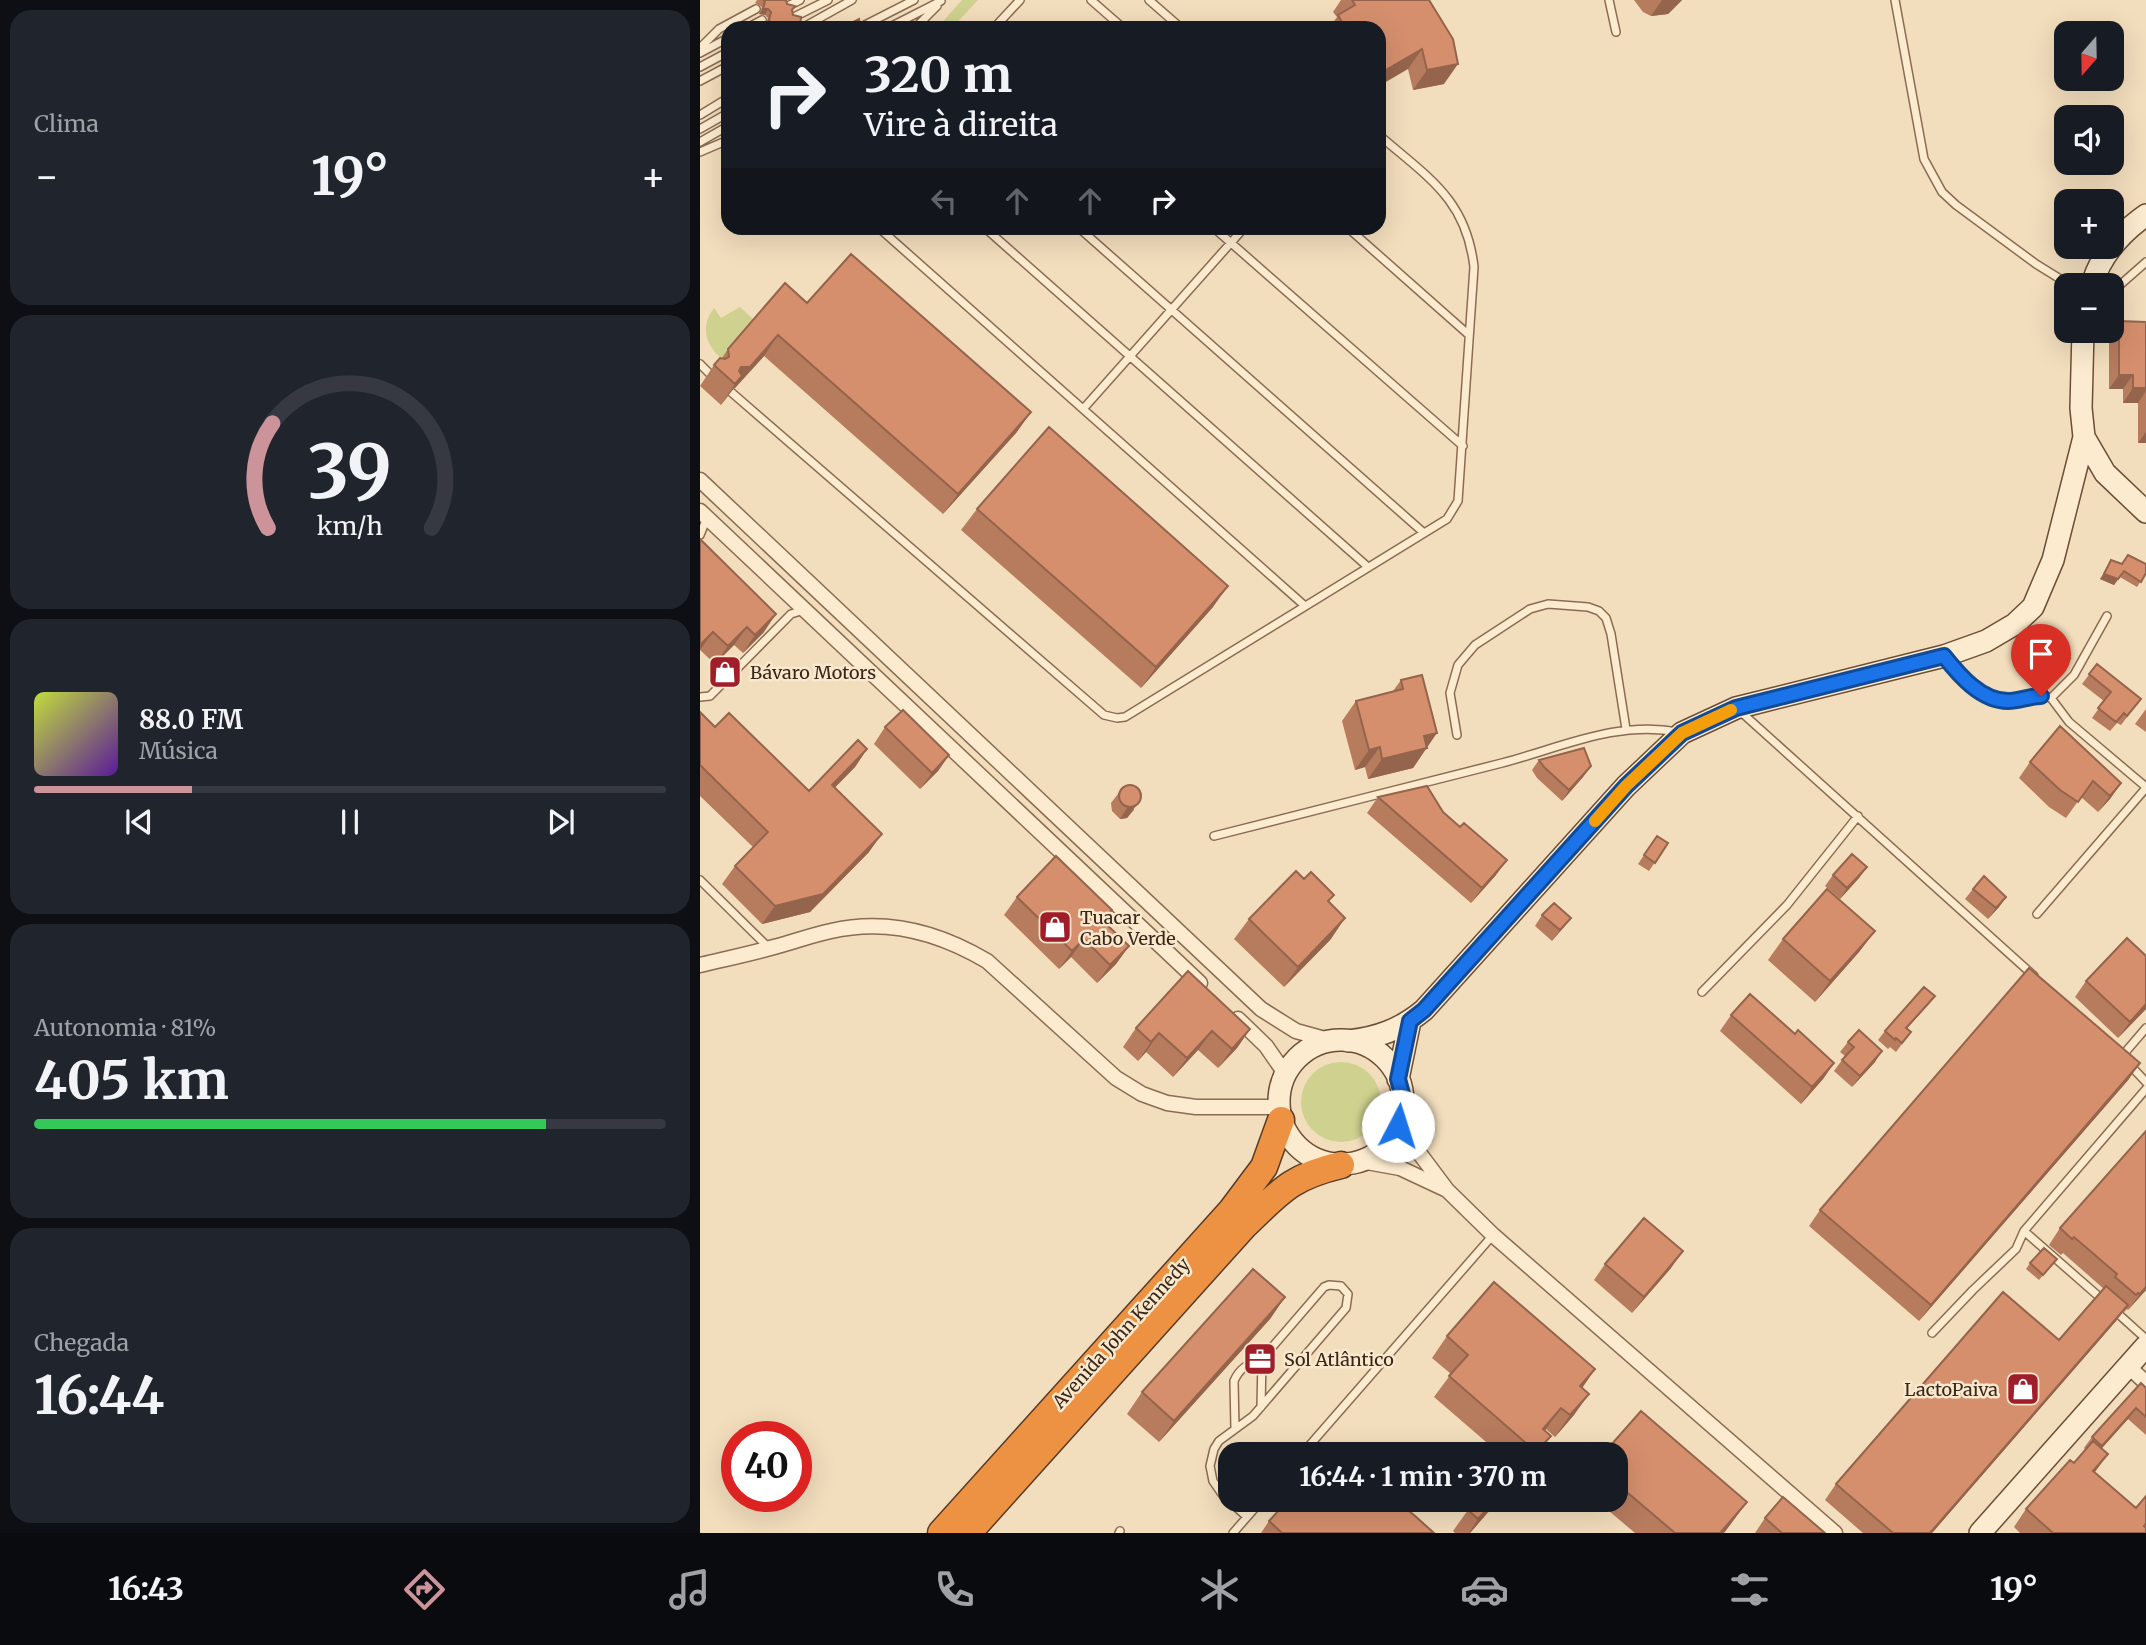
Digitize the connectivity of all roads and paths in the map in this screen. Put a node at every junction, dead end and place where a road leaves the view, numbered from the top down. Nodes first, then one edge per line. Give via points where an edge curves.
1 (800, 0) edge
2 (828, 0) edge
3 (852, 0) edge
4 (914, 0) edge
5 (941, 0) edge
6 (1020, 0) edge
7 (1091, 0) edge
8 (1149, 0) edge
9 (1609, 0) edge
10 (1895, 0) edge
11 (788, 6) edge
12 (756, 9) dead end
13 (794, 18) edge
14 (734, 21) edge
15 (814, 21) edge
16 (873, 21) edge
17 (901, 21) edge
18 (922, 21) edge
19 (1000, 21) edge
20 (1115, 21) edge
21 (1173, 21) edge
22 (721, 28) edge
23 (1616, 32) dead end
24 (721, 41) edge
25 (700, 50) edge
26 (721, 56) edge
27 (700, 67) edge
28 (721, 70) edge
29 (700, 81) edge
30 (721, 102) edge
31 (700, 115) edge
32 (721, 117) edge
33 (700, 129) edge
34 (721, 130) edge
35 (1386, 141) edge
36 (700, 142) edge
37 (721, 142) edge
38 (700, 152) edge
39 (2146, 215) edge
40 (887, 235) edge
41 (993, 235) edge
42 (1087, 235) edge
43 (1222, 235) edge
44 (1238, 235) edge
45 (1356, 235) edge
46 (1231, 243) junction
47 (2146, 262) edge
48 (2098, 273) edge
49 (2054, 275) edge
50 (2124, 280) edge
51 (1172, 309) junction
52 (1469, 335) junction
53 (2083, 343) edge
54 (1131, 356) junction
55 (700, 364) edge
56 (710, 373) dead end
57 (731, 392) edge
58 (1084, 408) junction
59 (2084, 437) junction
60 (1463, 446) junction
61 (700, 480) edge
62 (2146, 512) edge
63 (703, 514) edge
64 (1424, 533) junction
65 (700, 535) edge
66 (1368, 568) junction
67 (1305, 606) junction
68 (805, 610) junction
69 (2106, 616) dead end
70 (1944, 656) junction
71 (700, 697) edge
72 (2051, 698) junction
73 (1736, 708) junction
74 (1626, 729) junction
75 (1682, 733) junction
76 (1457, 735) dead end
77 (2146, 787) edge
78 (1858, 816) junction
79 (1214, 835) dead end
80 (700, 880) edge
81 (2037, 914) dead end
82 (769, 948) junction
83 (700, 965) edge
84 (2043, 984) edge
85 (1702, 992) dead end
86 (1410, 1021) junction
87 (2146, 1028) edge
88 (1340, 1041) junction
89 (2112, 1047) edge
90 (2122, 1056) junction
91 (1398, 1079) junction
92 (2146, 1082) edge
93 (2146, 1089) edge
94 (1280, 1106) junction
95 (1403, 1109) junction
96 (1351, 1163) junction
97 (1447, 1189) junction
98 (2024, 1231) junction
99 (1493, 1236) junction
100 (1932, 1333) dead end
101 (2146, 1339) edge
102 (2146, 1346) edge
103 (1262, 1359) junction
104 (2128, 1366) junction
105 (2146, 1382) edge
106 (1261, 1407) junction
107 (1236, 1429) junction
108 (1313, 1442) edge
109 (1251, 1512) edge
110 (1247, 1517) junction
111 (941, 1533) edge
112 (968, 1533) edge
113 (1233, 1533) edge
114 (1835, 1533) edge
115 (1980, 1533) edge

1 - 11 lane
2 - 13 lane
3 - 15 lane
4 - 16 lane
5 - 17 lane
5 - 18 lane
6 - 19 lane
7 - 20 lane
8 - 21 lane
9 - 23 lane
10 - 49 lane via 1924,159 1931,175 1956,205
12 - 14 lane
22 - 25 lane
24 - 25 lane
26 - 27 lane
28 - 29 lane
30 - 31 lane
32 - 33 lane
34 - 36 lane
35 - 52 lane via 1441,191 1467,230 1474,267
37 - 38 lane
39 - 48 street via 2109,251
40 - 58 lane
41 - 54 lane
42 - 51 lane
43 - 46 lane
44 - 46 lane
45 - 52 lane
46 - 51 lane
46 - 60 lane
47 - 50 lane
51 - 54 lane
51 - 64 lane
52 - 60 lane
53 - 59 street
54 - 58 lane
54 - 66 lane
55 - 56 lane
57 - 67 lane via 1104,715 1125,717
58 - 67 lane
59 - 62 street via 2105,473
59 - 70 street via 2053,560 2033,607 1986,641
60 - 64 lane via 1460,490 1453,512
61 - 88 street via 1261,1009 1296,1031
63 - 65 lane
63 - 68 street
64 - 66 lane
66 - 67 lane
68 - 71 lane via 791,614 710,696
68 - 94 street via 1266,1046 1282,1069
69 - 72 lane via 2074,675
70 - 72 lane via 1963,677 1994,699
70 - 73 street
72 - 77 lane via 2069,722
73 - 75 street
73 - 78 lane
74 - 75 lane via 1655,727
74 - 76 lane via 1606,618 1588,607 1548,604 1530,609 1475,645 1458,665 1450,693
74 - 79 lane
75 - 86 street via 1626,786
77 - 81 lane
78 - 84 lane
78 - 85 lane via 1787,905
80 - 82 lane
82 - 83 street
82 - 94 street via 860,927 889,927 940,937 987,961 1116,1078 1142,1094 1196,1107
86 - 88 street via 1381,1035
86 - 91 street
87 - 90 lane
88 - 91 street via 1378,1053
88 - 94 street via 1314,1047 1298,1058 1286,1073
89 - 90 lane
90 - 92 lane
91 - 95 street
93 - 98 lane
94 - 96 street via 1289,1138 1303,1152 1321,1161
94 - 111 highway, Avenida John Kennedy via 1264,1167 1231,1211
95 - 96 street via 1390,1141 1376,1153
95 - 97 street via 1417,1150
96 - 97 street via 1399,1168
96 - 112 highway, Avenida John Kennedy via 1317,1170 1287,1185 1244,1226
97 - 99 street
98 - 100 lane via 2016,1249
98 - 101 lane
99 - 108 lane
99 - 114 street
102 - 104 street
103 - 106 lane
103 - 106 lane via 1324,1287 1335,1284 1345,1290 1349,1298 1346,1308
103 - 107 lane via 1248,1364 1234,1381
104 - 105 street
104 - 115 street
106 - 107 lane
107 - 110 lane via 1214,1449 1211,1474 1217,1488
109 - 110 lane
110 - 113 lane

